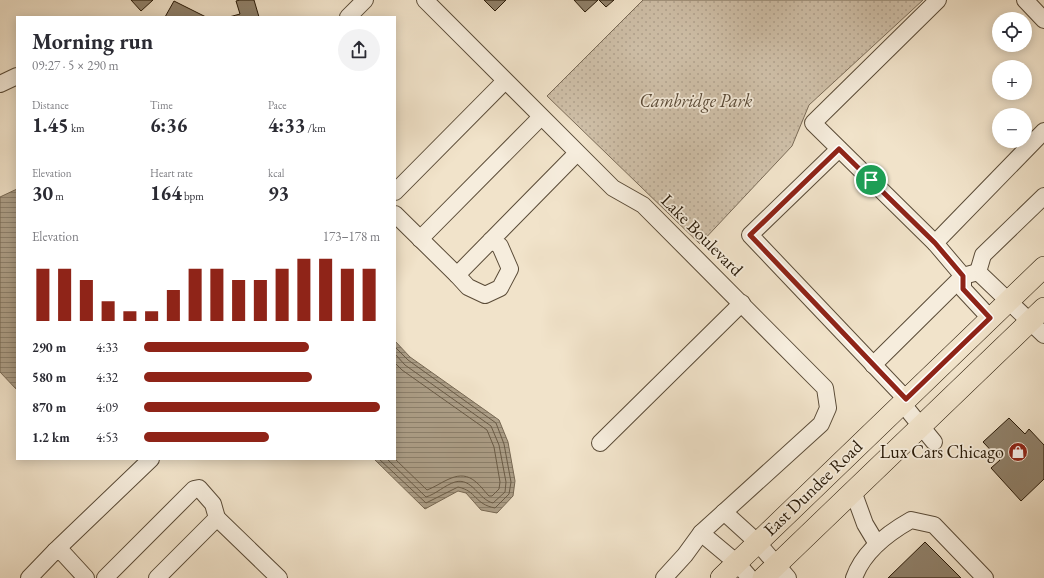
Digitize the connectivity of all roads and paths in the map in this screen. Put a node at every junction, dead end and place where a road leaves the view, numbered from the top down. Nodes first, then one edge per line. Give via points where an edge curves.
1 (365, 0) edge
2 (424, 0) edge
3 (938, 0) edge
4 (1025, 0) edge
5 (349, 16) edge
6 (1044, 20) edge
7 (16, 76) edge
8 (505, 81) junction
9 (0, 84) edge
10 (541, 117) junction
11 (1044, 131) edge
12 (839, 149) junction
13 (577, 153) junction
14 (396, 191) edge
15 (1044, 196) edge
16 (396, 215) edge
17 (420, 239) junction
18 (492, 240) junction
19 (935, 243) junction
20 (1044, 267) edge
21 (971, 274) junction
22 (457, 275) junction
23 (1009, 300) junction
24 (742, 303) junction
25 (990, 318) junction
26 (1039, 321) edge
27 (874, 365) junction
28 (904, 401) junction
29 (927, 434) junction
30 (600, 443) dead end
31 (150, 460) edge
32 (853, 491) junction
33 (724, 512) junction
34 (217, 518) junction
35 (701, 533) junction
36 (757, 542) junction
37 (877, 544) junction
38 (56, 552) junction
39 (743, 570) edge
40 (776, 573) edge
41 (29, 578) edge
42 (86, 578) edge
43 (105, 578) edge
44 (157, 578) edge
45 (279, 578) edge
46 (664, 578) edge
47 (721, 578) edge
48 (854, 578) edge
49 (985, 578) edge

1 - 5 street
2 - 8 street, Lake Boulevard
3 - 12 street via 813,123
4 - 6 street
7 - 9 street
8 - 10 street, Lake Boulevard
8 - 14 street
10 - 13 street, Lake Boulevard
10 - 17 street
11 - 19 street
12 - 19 street
12 - 27 street via 750,235
13 - 18 street
13 - 24 street, Lake Boulevard via 613,188 643,205
15 - 21 street via 983,255
16 - 17 street
17 - 22 street
18 - 22 street
18 - 22 street via 500,246 510,269 500,288 485,295 468,287
19 - 21 street
20 - 23 main road, East Dundee Road
21 - 23 street
21 - 25 street via 963,289
21 - 27 street
23 - 25 main road, East Dundee Road
23 - 26 street
24 - 30 street
24 - 33 street, Lake Boulevard via 825,388 828,408 821,424
25 - 28 main road, East Dundee Road
26 - 29 main road, East Dundee Road
27 - 28 street
28 - 29 street
28 - 36 main road, East Dundee Road
29 - 32 main road, East Dundee Road
31 - 38 street
32 - 37 street via 865,524
32 - 40 main road, East Dundee Road
33 - 35 street, Lake Boulevard
33 - 36 street
34 - 43 street via 213,504 199,488 194,489
34 - 44 street
34 - 45 street
35 - 39 street
35 - 46 street, Lake Boulevard via 685,556
36 - 39 main road, East Dundee Road
36 - 40 street
37 - 48 street via 862,561
37 - 49 street via 911,520 934,525
38 - 41 street
38 - 42 street via 63,553
39 - 47 main road, East Dundee Road

